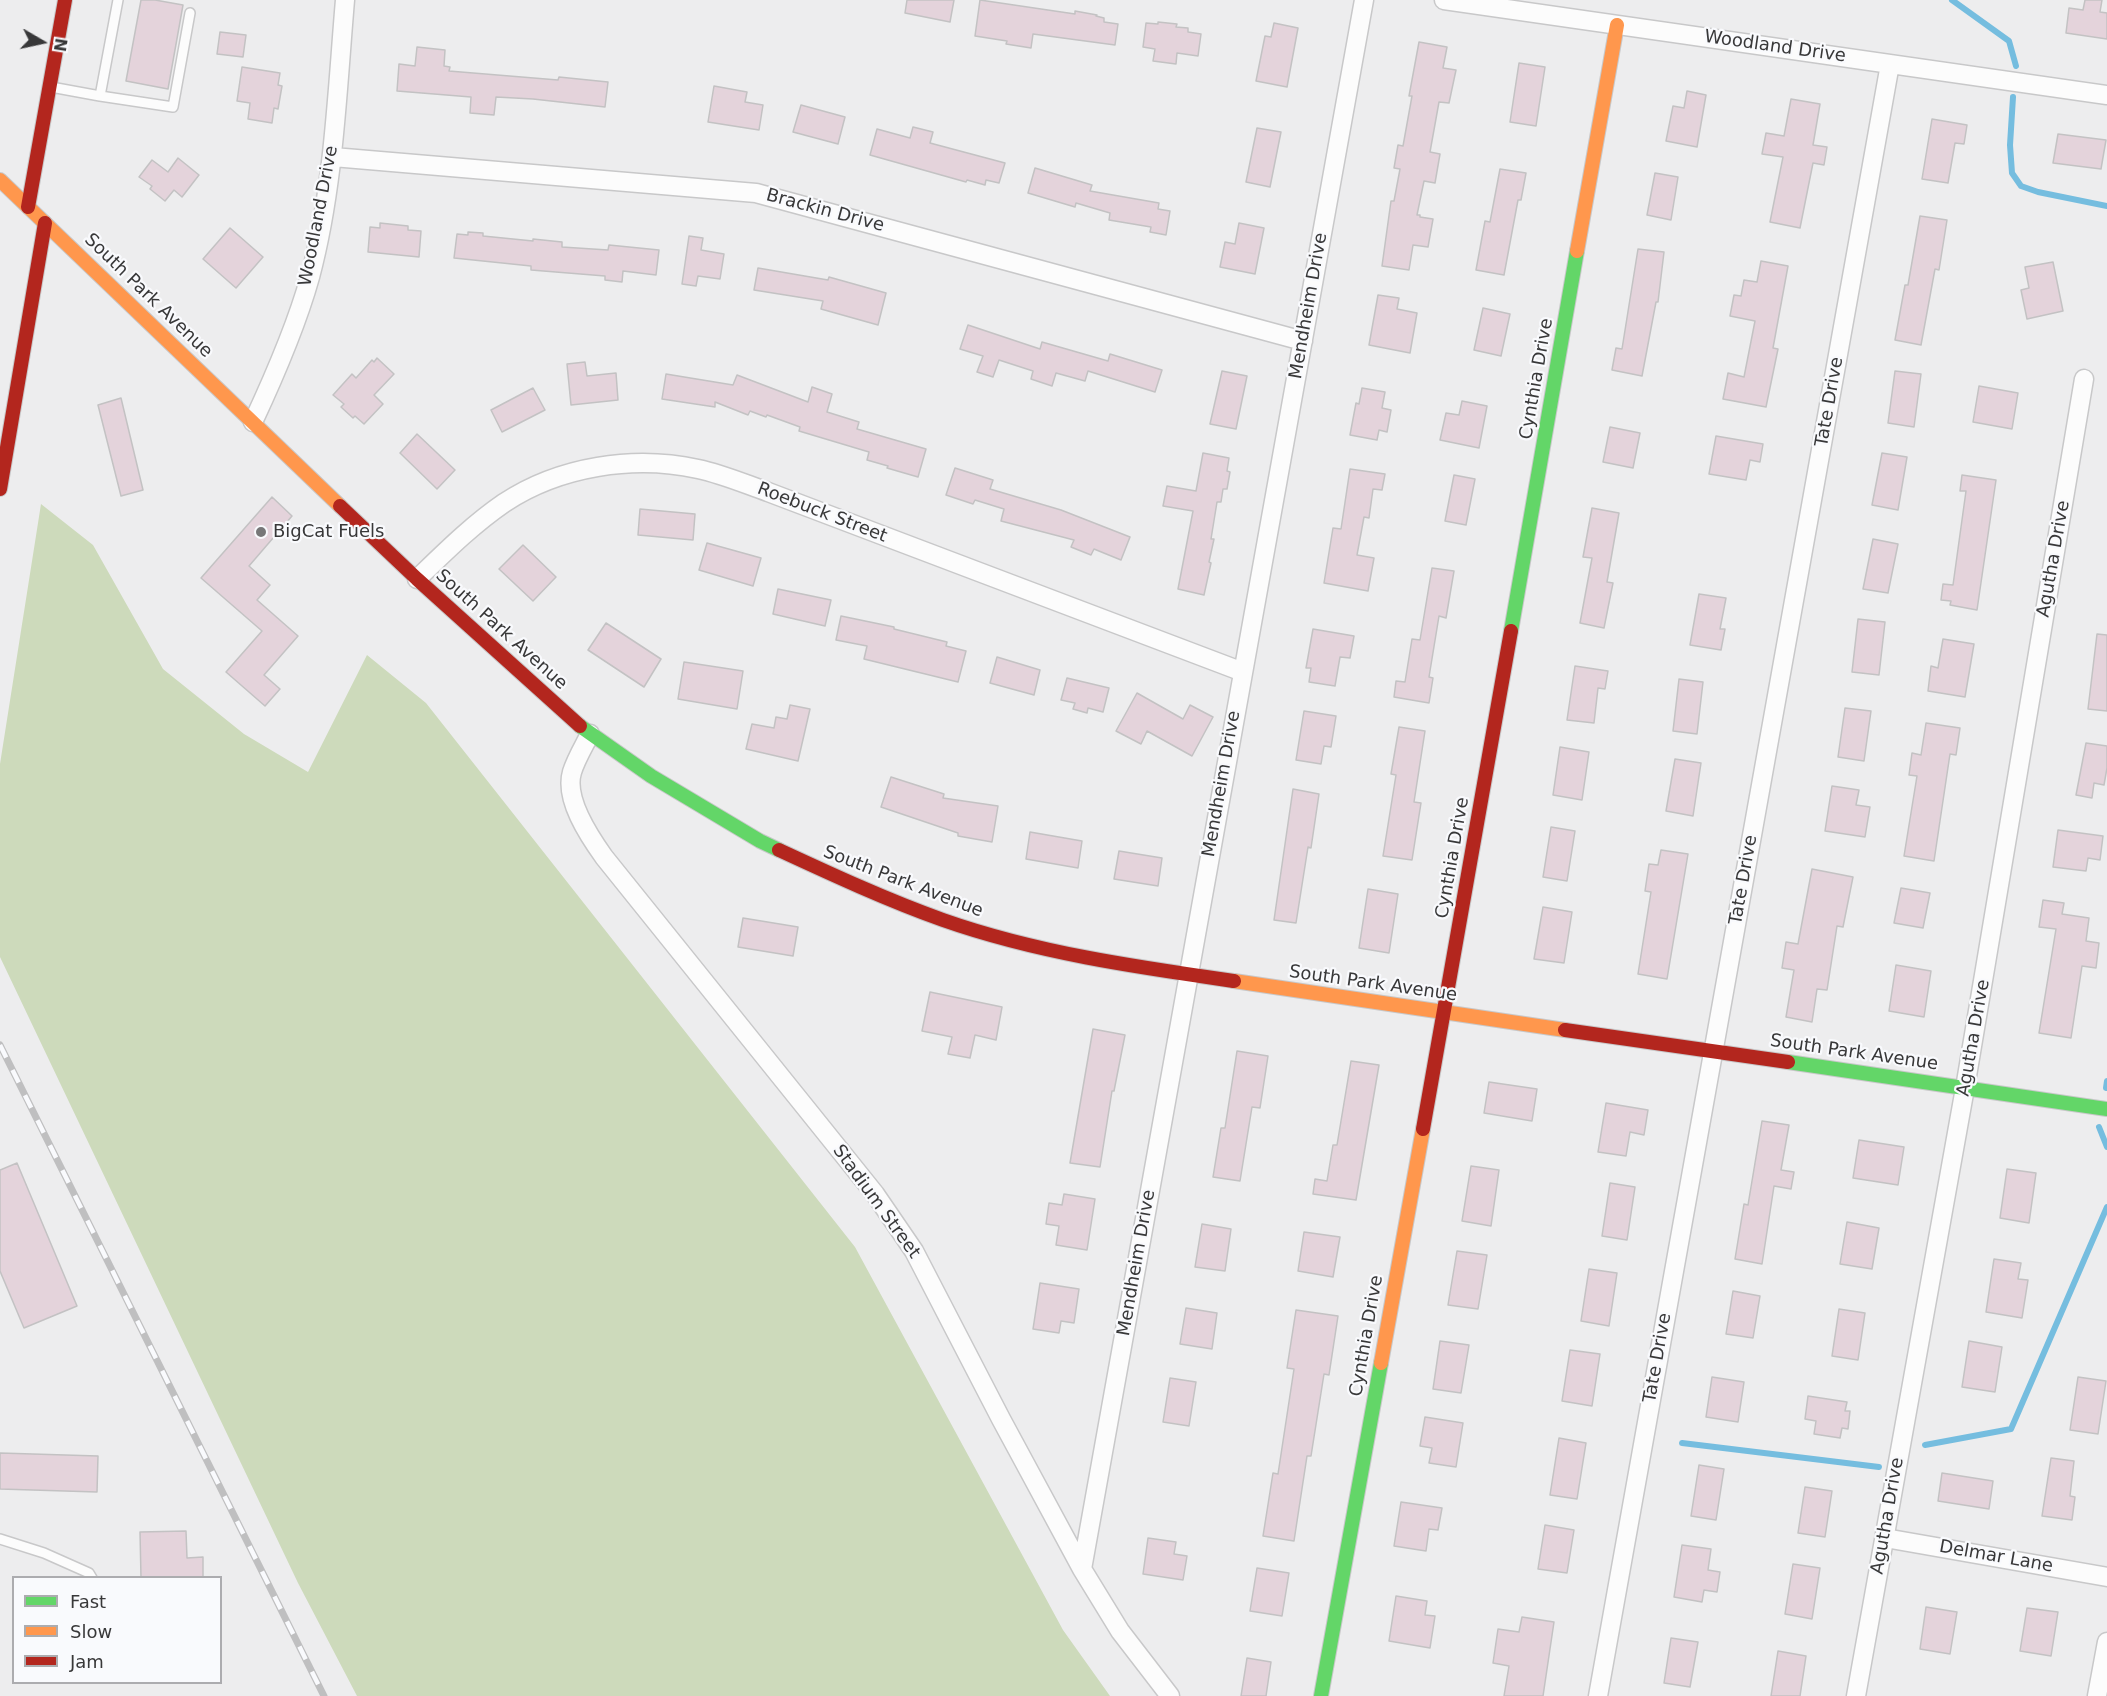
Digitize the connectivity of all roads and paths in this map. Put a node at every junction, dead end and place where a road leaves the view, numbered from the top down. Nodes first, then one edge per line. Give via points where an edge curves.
1 (65, 0) edge
2 (117, 0) edge
3 (345, 0) edge
4 (1364, 0) edge
5 (1444, 0) edge
6 (190, 13) dead end
7 (1617, 25) junction
8 (1890, 64) junction
9 (50, 87) junction
10 (2107, 95) edge
11 (100, 96) junction
12 (333, 157) junction
13 (0, 180) edge
14 (28, 207) junction
15 (45, 223) junction
16 (1303, 341) junction
17 (2084, 379) dead end
18 (253, 422) junction
19 (0, 489) edge
20 (417, 579) junction
21 (1243, 672) junction
22 (591, 734) junction
23 (1188, 976) junction
24 (1444, 1013) junction
25 (1713, 1052) junction
26 (1965, 1088) junction
27 (2107, 1109) edge
28 (1885, 1538) junction
29 (0, 1539) edge
30 (1082, 1569) junction
31 (90, 1576) edge
32 (2107, 1577) edge
33 (2107, 1642) edge
34 (1170, 1696) edge
35 (1321, 1696) edge
36 (1598, 1696) edge
37 (1856, 1696) edge
38 (2097, 1696) edge

1 - 9 street
2 - 11 lane
3 - 12 street, Woodland Drive
4 - 16 street, Mendheim Drive
5 - 7 street, Woodland Drive
6 - 11 lane via 173,107
7 - 8 street, Woodland Drive
7 - 24 street, Cynthia Drive
8 - 10 street, Woodland Drive
8 - 25 street, Tate Drive
9 - 11 lane
9 - 14 street
12 - 16 street, Brackin Drive via 756,193
12 - 18 street, Woodland Drive via 299,313
13 - 14 street, South Park Avenue
14 - 15 street, South Park Avenue
15 - 18 street, South Park Avenue
15 - 19 street
16 - 21 street, Mendheim Drive
17 - 26 street, Agutha Drive
18 - 20 street, South Park Avenue
20 - 21 street, Roebuck Street via 472,527 538,485 594,468 645,463 671,465 699,469 768,492
20 - 22 street, South Park Avenue
21 - 23 street, Mendheim Drive
22 - 23 street, South Park Avenue via 651,776 760,841 889,899 944,920 1032,945
22 - 30 street, Stadium Street via 571,773 579,815 587,833 868,1186 914,1251
23 - 24 street, South Park Avenue
23 - 30 street, Mendheim Drive
24 - 25 street, South Park Avenue
24 - 35 street, Cynthia Drive
25 - 26 street, South Park Avenue
25 - 36 street, Tate Drive
26 - 27 street, South Park Avenue
26 - 28 street, Agutha Drive
28 - 32 street, Delmar Lane
28 - 37 street, Agutha Drive
29 - 31 lane via 44,1553
30 - 34 street, Stadium Street via 1120,1631
33 - 38 street

